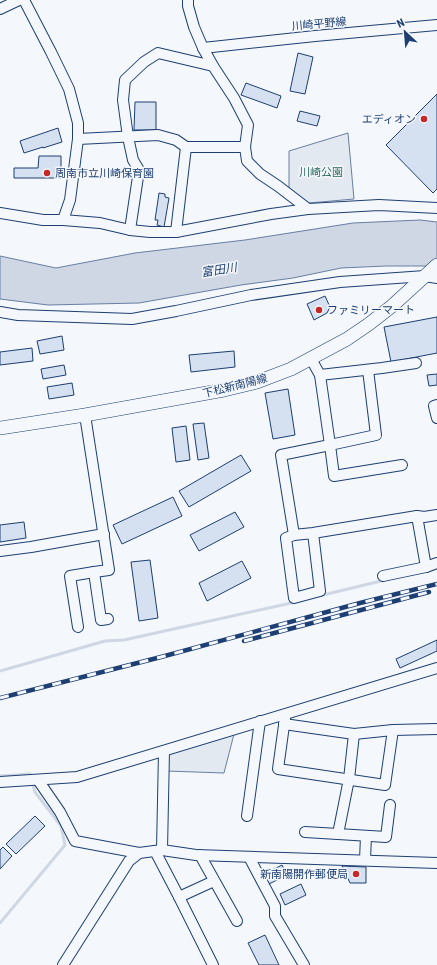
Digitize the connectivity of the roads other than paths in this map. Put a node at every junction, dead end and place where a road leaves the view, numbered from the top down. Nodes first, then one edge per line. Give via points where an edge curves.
1 (20, 0) edge
2 (24, 0) edge
3 (188, 0) edge
4 (0, 9) edge
5 (437, 26) edge
6 (203, 48) junction
7 (213, 66) junction
8 (128, 137) junction
9 (78, 140) junction
10 (186, 147) junction
11 (245, 147) junction
12 (437, 208) edge
13 (308, 209) junction
14 (0, 213) edge
15 (63, 220) junction
16 (130, 230) junction
17 (176, 232) junction
18 (433, 272) edge
19 (0, 312) edge
20 (311, 359) junction
21 (416, 363) dead end
22 (368, 370) junction
23 (320, 375) junction
24 (437, 405) edge
25 (85, 415) junction
26 (437, 418) edge
27 (0, 428) edge
28 (330, 446) junction
29 (402, 464) dead end
30 (437, 515) edge
31 (417, 516) junction
32 (313, 533) junction
33 (104, 534) junction
34 (294, 535) junction
35 (0, 551) edge
36 (437, 563) edge
37 (426, 567) junction
38 (94, 572) junction
39 (383, 576) dead end
40 (108, 619) dead end
41 (78, 627) dead end
42 (437, 668) edge
43 (284, 719) junction
44 (260, 721) junction
45 (437, 729) edge
46 (392, 730) junction
47 (354, 734) junction
48 (164, 751) junction
49 (349, 779) junction
50 (38, 780) junction
51 (0, 782) edge
52 (390, 805) dead end
53 (248, 816) dead end
54 (305, 832) dead end
55 (338, 834) junction
56 (366, 836) junction
57 (158, 851) junction
58 (139, 853) junction
59 (200, 855) junction
60 (249, 857) junction
61 (365, 860) junction
62 (437, 863) edge
63 (214, 881) junction
64 (179, 897) junction
65 (237, 921) dead end
66 (63, 965) edge
67 (213, 965) edge
68 (304, 965) edge

1 - 4 street
2 - 9 street via 69,89 78,124
3 - 6 street via 194,26
5 - 6 street, 川崎平野線
6 - 7 street
7 - 8 street via 158,53 144,62 125,80 123,100
7 - 11 street via 248,125
8 - 9 street
8 - 10 street via 158,135 176,140
8 - 16 street via 133,160 139,170
9 - 15 street via 70,200
10 - 11 street
10 - 17 street
11 - 13 street via 247,161 260,174
12 - 13 street via 379,205
13 - 17 street
14 - 15 street via 43,220
15 - 16 street via 100,223
16 - 17 street
18 - 19 street via 340,282 132,319 18,315
18 - 20 main road, 下松新南陽線 via 369,324
20 - 23 street
20 - 25 main road, 下松新南陽線 via 257,382
21 - 22 street
22 - 23 street
22 - 28 street via 376,435
23 - 28 street
24 - 26 street via 434,406
25 - 27 main road, 下松新南陽線
25 - 33 street
28 - 29 street via 334,476
28 - 34 street via 281,455
30 - 31 street
31 - 32 street
31 - 37 street
32 - 34 street
32 - 34 street via 320,591 294,598 286,538
33 - 35 street
33 - 38 street via 109,570
36 - 37 street
37 - 39 street
38 - 40 street via 101,620
38 - 41 street via 70,576
42 - 43 street
43 - 44 street
43 - 47 street
43 - 49 street via 278,769
44 - 48 street
44 - 53 street
45 - 46 street
46 - 47 street
46 - 49 street via 385,785
47 - 49 street
48 - 50 street via 77,777
48 - 57 street
49 - 55 street
50 - 51 street
50 - 58 street via 60,812 75,841
52 - 56 street via 386,837
54 - 55 street
55 - 56 street
56 - 61 street
57 - 58 street
57 - 59 street
57 - 64 street
58 - 66 street via 129,860
59 - 60 street
59 - 63 street
60 - 61 street
60 - 68 street via 275,906 275,916
61 - 62 street
63 - 64 street
63 - 65 street
64 - 67 street

